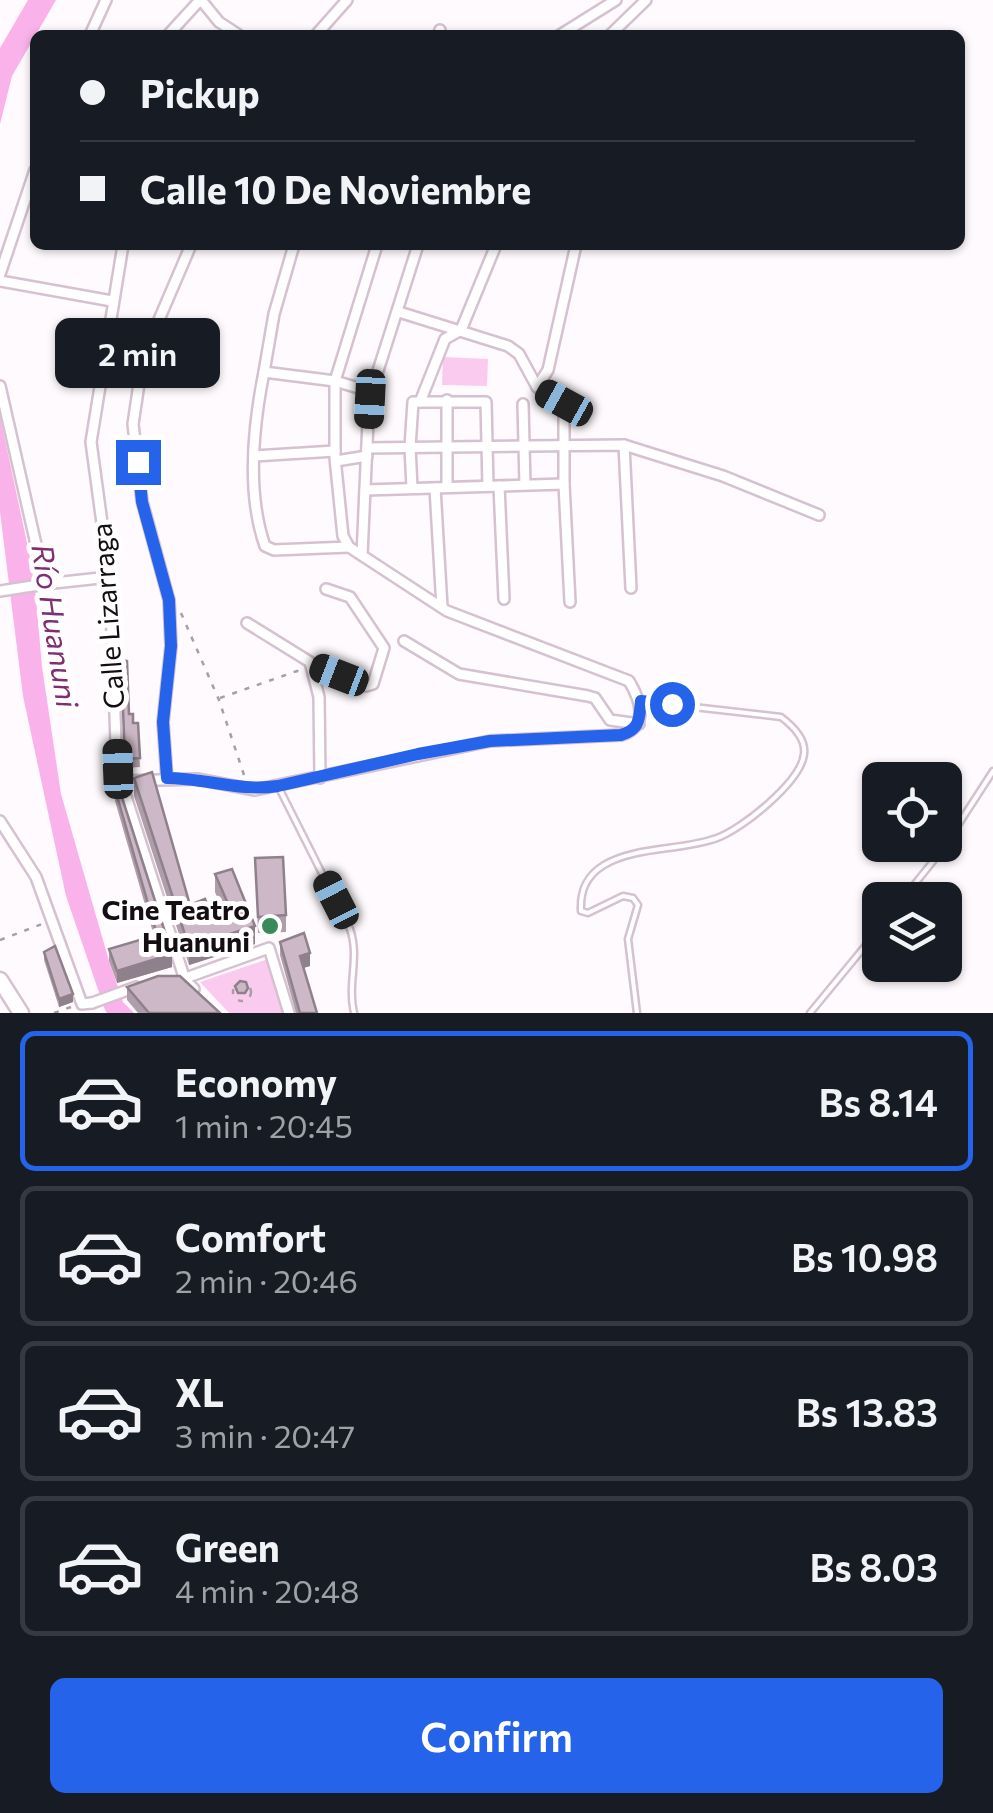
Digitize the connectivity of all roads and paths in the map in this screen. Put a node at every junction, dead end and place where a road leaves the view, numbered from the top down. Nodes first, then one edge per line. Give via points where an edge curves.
1 (106, 0) edge
2 (201, 0) edge
3 (347, 0) edge
4 (616, 0) edge
5 (646, 0) edge
6 (92, 30) edge
7 (173, 30) edge
8 (231, 30) edge
9 (320, 30) edge
10 (568, 30) edge
11 (615, 30) edge
12 (30, 185) edge
13 (122, 250) edge
14 (189, 250) edge
15 (293, 250) edge
16 (375, 250) edge
17 (417, 250) edge
18 (494, 250) edge
19 (575, 250) edge
20 (0, 278) edge
21 (112, 301) junction
22 (399, 312) junction
23 (462, 330) junction
24 (264, 372) junction
25 (335, 381) junction
26 (0, 386) edge
27 (536, 387) junction
28 (372, 392) junction
29 (446, 400) junction
30 (420, 402) junction
31 (523, 404) dead end
32 (566, 444) junction
33 (524, 445) junction
34 (624, 445) junction
35 (447, 446) junction
36 (487, 446) junction
37 (410, 448) junction
38 (367, 452) junction
39 (254, 456) junction
40 (336, 456) junction
41 (564, 484) junction
42 (525, 485) junction
43 (494, 486) junction
44 (412, 488) junction
45 (441, 488) junction
46 (365, 490) junction
47 (819, 515) dead end
48 (349, 547) junction
49 (362, 555) junction
50 (109, 578) junction
51 (42, 584) junction
52 (631, 588) dead end
53 (326, 589) dead end
54 (5, 591) edge
55 (504, 599) dead end
56 (175, 600) dead end
57 (570, 602) dead end
58 (442, 608) junction
59 (247, 623) dead end
60 (404, 641) dead end
61 (312, 665) junction
62 (307, 685) dead end
63 (218, 698) junction
64 (641, 701) junction
65 (639, 724) junction
66 (993, 771) edge
67 (167, 778) junction
68 (320, 778) junction
69 (122, 781) junction
70 (278, 786) junction
71 (248, 789) junction
72 (0, 821) edge
73 (916, 882) edge
74 (53, 920) junction
75 (0, 940) edge
76 (862, 950) edge
77 (0, 980) edge
78 (172, 980) edge
79 (186, 980) junction
80 (142, 986) edge
81 (206, 1002) edge
82 (90, 1005) edge
83 (21, 1013) edge
84 (56, 1013) edge
85 (289, 1013) edge
86 (354, 1013) edge
87 (636, 1013) edge
88 (810, 1013) edge

1 - 6 street
2 - 7 street
2 - 8 street
3 - 9 street
4 - 10 street
5 - 11 street
12 - 20 street
13 - 21 street, Calle Lizarraga
14 - 67 street via 142,358 134,424 142,502 169,600
15 - 24 street
16 - 25 street
17 - 22 street
18 - 23 street
19 - 27 street via 548,370
20 - 21 street
21 - 50 street, Calle Lizarraga via 91,442
22 - 23 street
22 - 28 street
23 - 27 street via 520,354
23 - 30 street via 446,339
24 - 25 street
24 - 39 street
25 - 28 street
25 - 40 street
26 - 51 street
27 - 32 street via 564,403
28 - 38 street
29 - 30 street
29 - 35 street
29 - 36 street via 486,402
30 - 37 street via 413,402
31 - 33 street
32 - 33 street
32 - 34 street
32 - 41 street
33 - 36 street
33 - 42 street
34 - 47 street
34 - 52 street
35 - 36 street
35 - 37 street
35 - 45 street
36 - 43 street
37 - 38 street
37 - 44 street
38 - 40 street
38 - 46 street
39 - 40 street
39 - 48 street via 265,546
40 - 48 street
41 - 42 street
41 - 57 street
42 - 43 street
43 - 45 street
43 - 55 street
44 - 45 street
44 - 46 street
45 - 58 street
46 - 49 street
48 - 49 street
49 - 58 street
50 - 51 street
50 - 69 street, Calle Lizarraga
51 - 54 street
53 - 61 street via 350,598 384,648 373,684 366,686
56 - 63 path
58 - 64 street via 629,681
59 - 61 street
60 - 65 street via 458,674 588,696 610,720
61 - 68 street
62 - 63 path via 298,672
63 - 71 path
64 - 65 street
64 - 87 lane via 781,717 796,727 806,750 800,768 748,822 704,842 621,858 586,880 581,910 588,913 623,896 638,906 628,939
65 - 68 street via 621,735 472,744
66 - 73 lane
67 - 69 street
67 - 71 street
68 - 70 street
69 - 79 street, Calle Lizarraga
70 - 71 street
70 - 86 lane via 356,945
72 - 74 street via 36,877
74 - 75 path
74 - 82 street
76 - 88 lane
77 - 83 main road
78 - 79 street
79 - 81 street
79 - 85 street via 269,948
80 - 82 street
82 - 84 path

